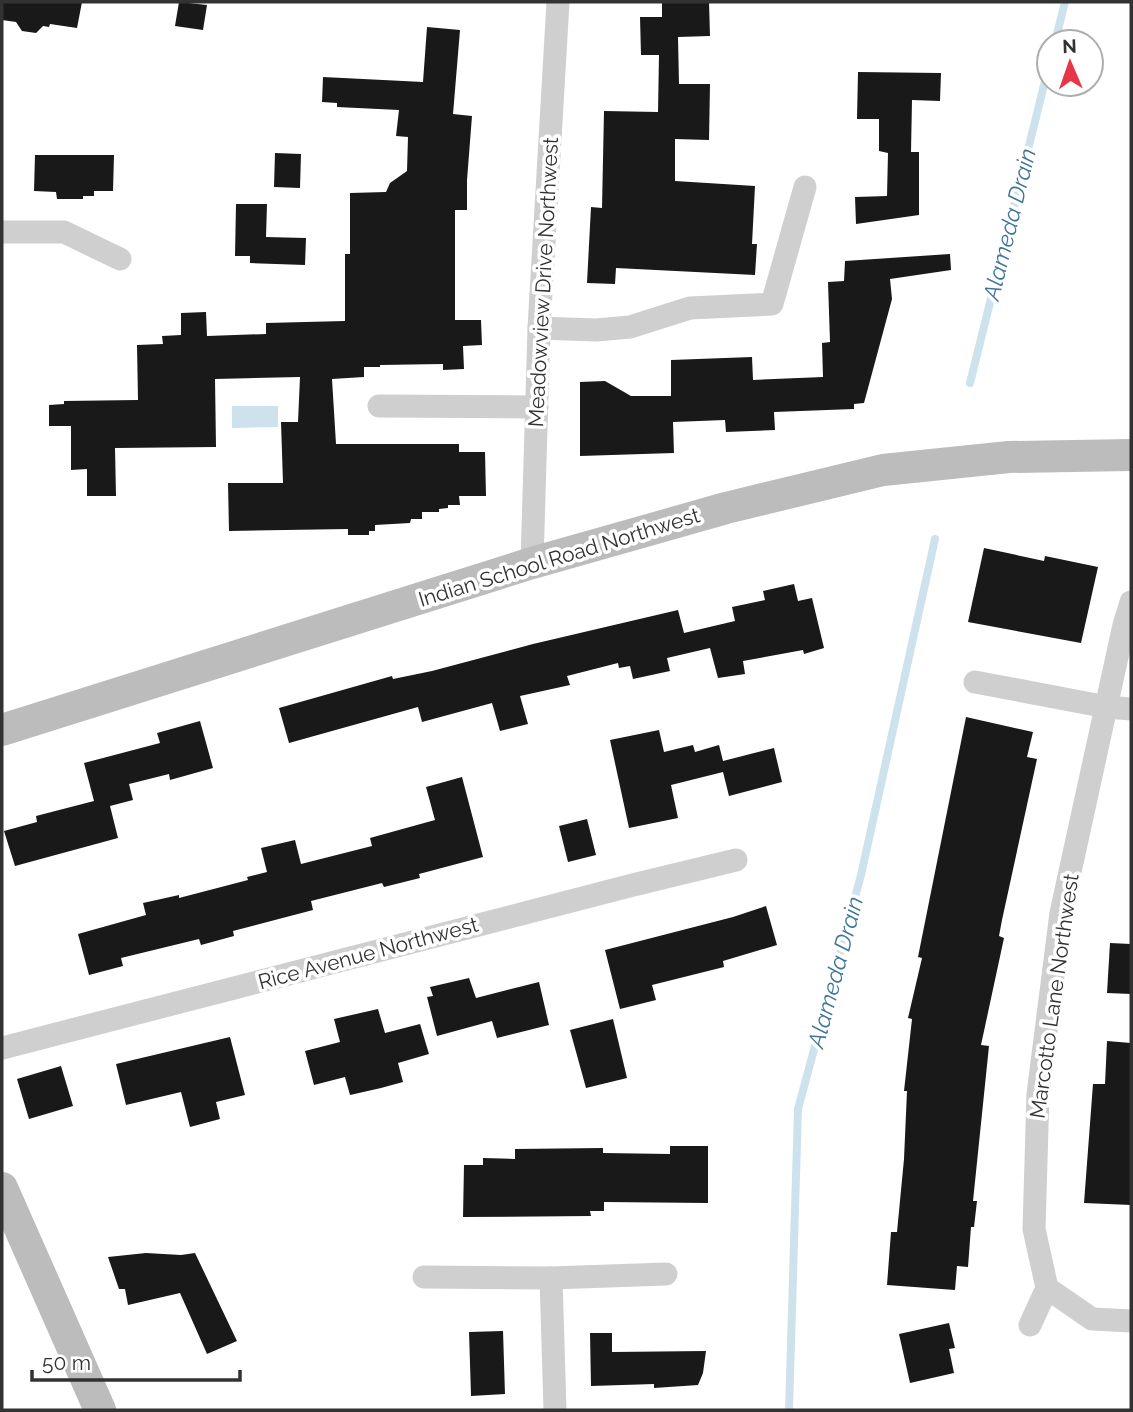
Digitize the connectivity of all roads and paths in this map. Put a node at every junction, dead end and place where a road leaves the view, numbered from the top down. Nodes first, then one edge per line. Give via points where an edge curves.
1 (558, 2) edge
2 (805, 187) dead end
3 (2, 232) edge
4 (120, 259) dead end
5 (540, 328) junction
6 (379, 406) dead end
7 (537, 407) junction
8 (1131, 455) edge
9 (532, 563) junction
10 (1131, 602) edge
11 (1131, 672) edge
12 (975, 682) dead end
13 (1107, 708) junction
14 (1131, 709) edge
15 (2, 730) edge
16 (736, 860) dead end
17 (2, 1048) edge
18 (2, 1188) edge
19 (666, 1274) dead end
20 (424, 1277) dead end
21 (551, 1278) junction
22 (1047, 1287) junction
23 (1131, 1321) edge
24 (1030, 1325) dead end
25 (100, 1410) edge
26 (555, 1410) edge

1 - 5 street, Meadowview Drive Northwest
2 - 5 street via 772,304 690,307 630,327
3 - 4 street via 64,232
5 - 7 street, Meadowview Drive Northwest
6 - 7 street
7 - 9 street, Meadowview Drive Northwest
8 - 9 main road, Indian School Road Northwest via 1009,457 883,470
9 - 15 main road, Indian School Road Northwest
10 - 13 street, Marcotto Lane Northwest
11 - 13 street, Marcotto Lane Northwest
12 - 13 street
13 - 14 street
13 - 22 street, Marcotto Lane Northwest via 1061,913 1038,1094 1034,1229
16 - 17 street, Rice Avenue Northwest
18 - 25 main road
19 - 21 street
20 - 21 street
21 - 26 street
22 - 23 street via 1092,1319
22 - 24 street

